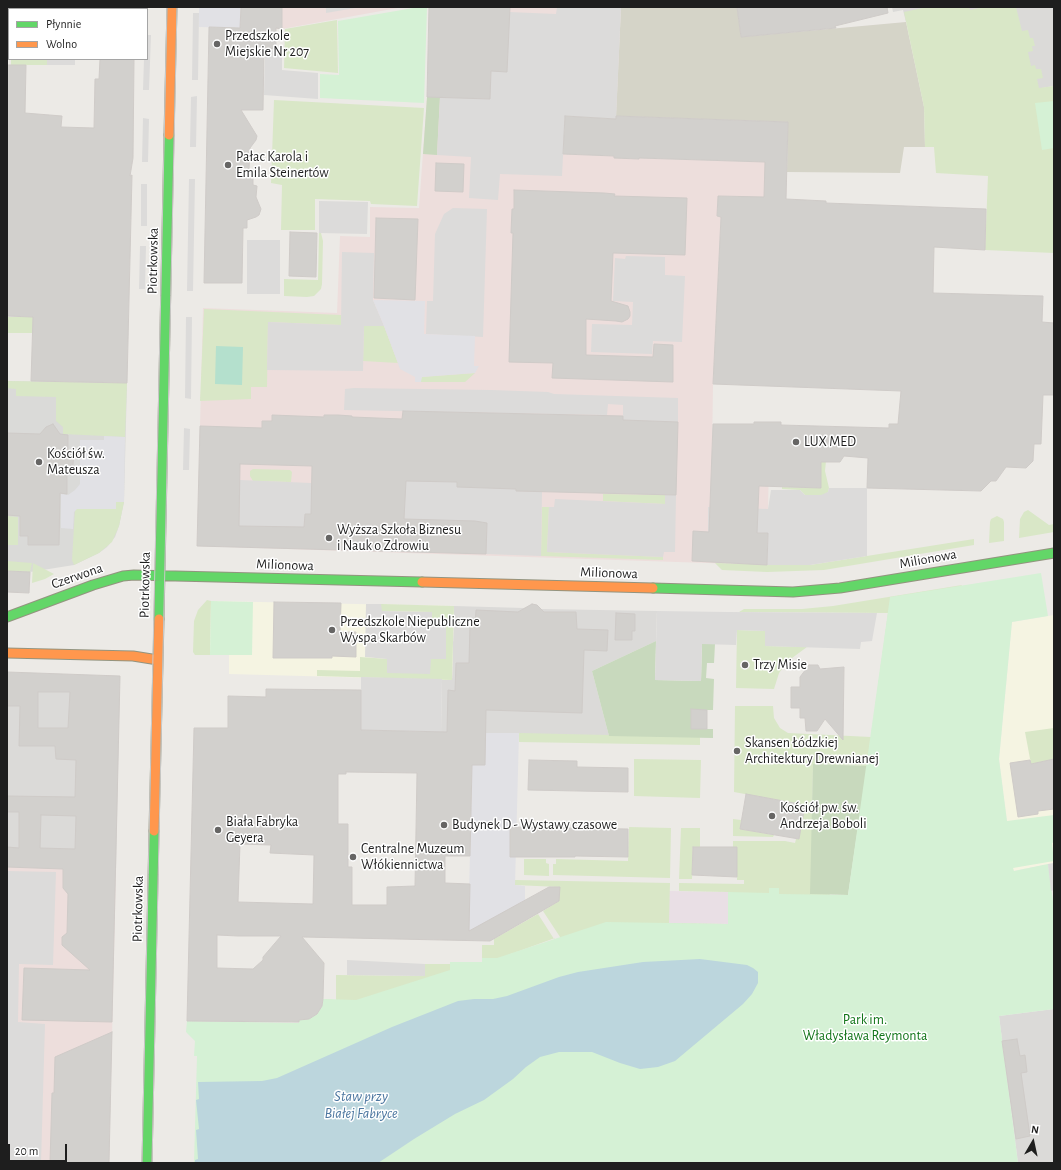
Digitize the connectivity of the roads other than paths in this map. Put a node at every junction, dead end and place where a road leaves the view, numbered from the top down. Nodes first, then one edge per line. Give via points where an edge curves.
1 (172, 7) edge
2 (1054, 553) edge
3 (160, 575) junction
4 (7, 617) edge
5 (7, 653) edge
6 (158, 660) junction
7 (147, 1163) edge

1 - 3 street, Piotrkowska
2 - 3 street, Milionowa via 840,588 793,592
3 - 4 street, Czerwona via 134,575 111,579
3 - 6 street, Piotrkowska
5 - 6 street via 133,656
6 - 7 street, Piotrkowska

